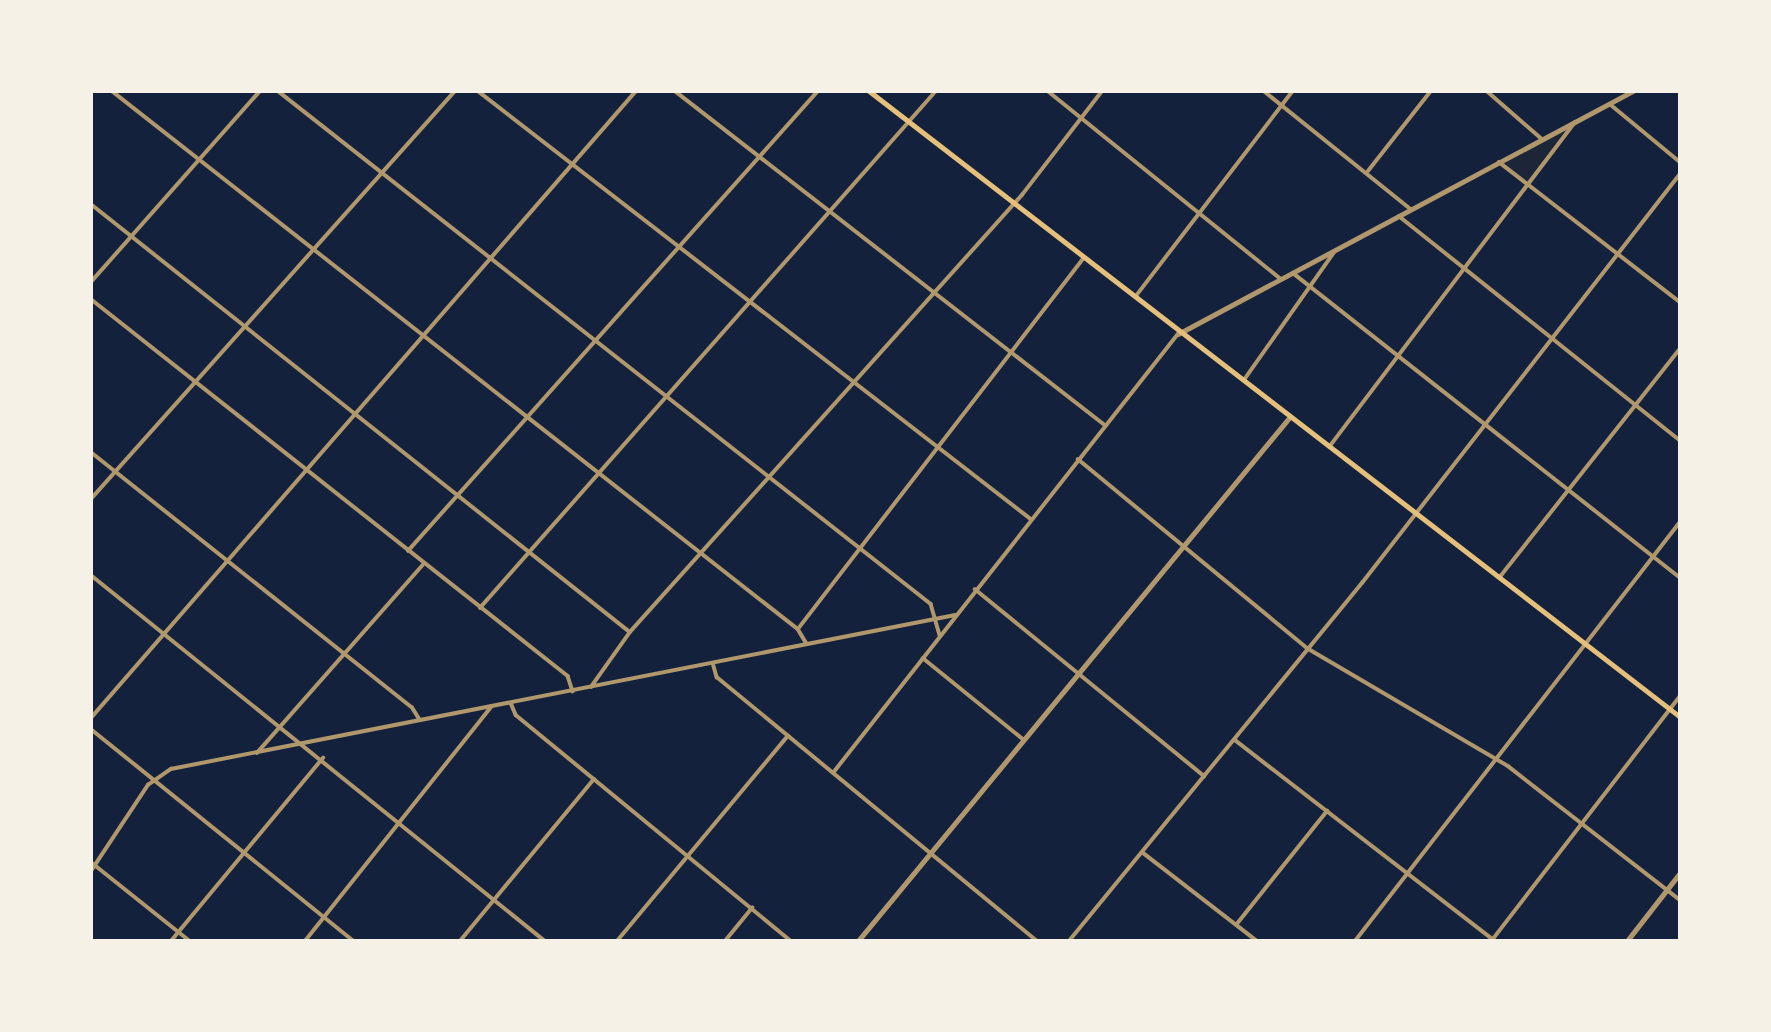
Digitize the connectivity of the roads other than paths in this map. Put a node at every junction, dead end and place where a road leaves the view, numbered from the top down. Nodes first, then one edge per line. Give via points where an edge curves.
1 (112, 91) edge
2 (260, 91) edge
3 (278, 91) edge
4 (455, 91) edge
5 (478, 91) edge
6 (636, 91) edge
7 (675, 91) edge
8 (818, 91) edge
9 (869, 91) edge
10 (936, 91) edge
11 (1048, 91) edge
12 (1102, 91) edge
13 (1264, 91) edge
14 (1293, 91) edge
15 (1431, 91) edge
16 (1487, 91) edge
17 (1633, 91) edge
18 (1610, 104) junction
19 (1282, 105) junction
20 (1082, 117) junction
21 (1575, 122) junction
22 (910, 124) junction
23 (1542, 139) junction
24 (760, 156) junction
25 (200, 159) junction
26 (1499, 162) junction
27 (1680, 162) edge
28 (572, 163) junction
29 (1368, 171) junction
30 (383, 172) junction
31 (1680, 174) edge
32 (1530, 188) junction
33 (1015, 203) junction
34 (91, 204) edge
35 (1411, 209) junction
36 (1201, 211) junction
37 (831, 212) junction
38 (1399, 216) junction
39 (132, 236) junction
40 (680, 246) junction
41 (315, 249) junction
42 (1335, 251) junction
43 (1617, 254) junction
44 (491, 257) junction
45 (1084, 258) junction
46 (1465, 271) junction
47 (1293, 273) junction
48 (1281, 279) junction
49 (91, 282) edge
50 (1315, 288) junction
51 (935, 293) junction
52 (1135, 298) junction
53 (91, 299) edge
54 (751, 301) junction
55 (1680, 302) edge
56 (246, 326) junction
57 (1178, 334) junction
58 (425, 336) junction
59 (1550, 338) junction
60 (596, 340) junction
61 (1680, 349) edge
62 (1012, 351) junction
63 (1400, 356) junction
64 (853, 380) junction
65 (194, 382) junction
66 (1243, 382) junction
67 (668, 396) junction
68 (1635, 405) junction
69 (359, 415) junction
70 (527, 416) junction
71 (1289, 418) junction
72 (1483, 424) junction
73 (1105, 425) junction
74 (1680, 440) edge
75 (938, 446) junction
76 (1328, 448) junction
77 (91, 452) edge
78 (1078, 459) junction
79 (115, 471) junction
80 (310, 473) junction
81 (598, 474) junction
82 (768, 476) junction
83 (1570, 489) junction
84 (458, 494) junction
85 (91, 499) edge
86 (1414, 515) junction
87 (1031, 519) junction
88 (1680, 522) edge
89 (1181, 547) junction
90 (859, 549) junction
91 (530, 550) junction
92 (408, 551) junction
93 (700, 553) junction
94 (1653, 556) junction
95 (229, 562) junction
96 (424, 565) junction
97 (91, 575) edge
98 (1680, 578) edge
99 (1498, 579) junction
100 (975, 589) junction
101 (480, 608) junction
102 (955, 615) junction
103 (937, 618) junction
104 (798, 629) junction
105 (630, 632) junction
106 (166, 633) junction
107 (940, 635) junction
108 (807, 644) junction
109 (1584, 644) junction
110 (1307, 648) junction
111 (344, 653) junction
112 (923, 658) junction
113 (713, 663) junction
114 (1078, 672) junction
115 (591, 687) junction
116 (573, 691) junction
117 (1680, 696) edge
118 (512, 703) junction
119 (491, 707) junction
120 (1670, 709) junction
121 (1680, 717) edge
122 (91, 718) edge
123 (420, 721) junction
124 (281, 724) junction
125 (91, 729) edge
126 (788, 736) junction
127 (1023, 739) junction
128 (1235, 740) junction
129 (307, 744) junction
130 (255, 755) junction
131 (323, 758) junction
132 (1496, 759) junction
133 (833, 773) junction
134 (1204, 776) junction
135 (153, 779) junction
136 (594, 779) junction
137 (1326, 811) junction
138 (402, 822) junction
139 (1583, 824) junction
140 (246, 850) junction
141 (932, 852) junction
142 (1142, 852) junction
143 (686, 856) junction
144 (93, 863) edge
145 (91, 871) edge
146 (1680, 873) edge
147 (1407, 874) junction
148 (1667, 890) junction
149 (495, 898) junction
150 (1680, 901) edge
151 (752, 908) junction
152 (325, 917) junction
153 (1236, 925) junction
154 (178, 932) junction
155 (1493, 940) edge
156 (171, 941) edge
157 (190, 941) edge
158 (305, 941) edge
159 (354, 941) edge
160 (460, 941) edge
161 (545, 941) edge
162 (617, 941) edge
163 (724, 941) edge
164 (792, 941) edge
165 (858, 941) edge
166 (1037, 941) edge
167 (1069, 941) edge
168 (1257, 941) edge
169 (1355, 941) edge
170 (1627, 941) edge

1 - 25 street
2 - 25 street
3 - 30 street
4 - 30 street
5 - 28 street
6 - 28 street
7 - 24 street
8 - 24 street
9 - 22 main road
10 - 22 street
11 - 20 street
12 - 20 street
13 - 19 street
14 - 19 street
15 - 29 street
16 - 23 street
17 - 18 street
18 - 21 street
18 - 27 street
19 - 29 street
19 - 36 street
20 - 33 street
20 - 36 street
21 - 23 street
21 - 32 street
22 - 33 main road
22 - 37 street
23 - 26 street
24 - 37 street
24 - 40 street
25 - 39 street
25 - 41 street
26 - 32 street
26 - 35 street
28 - 40 street
28 - 44 street
29 - 35 street
30 - 41 street
30 - 44 street
31 - 43 street
32 - 43 street
32 - 46 street
33 - 45 main road
33 - 51 street
34 - 39 street
35 - 38 street
36 - 48 street
36 - 52 street
37 - 51 street
37 - 54 street
38 - 42 street
38 - 46 street
39 - 49 street
39 - 56 street
40 - 54 street
40 - 60 street
41 - 56 street
41 - 58 street
42 - 47 street
42 - 50 street
43 - 55 street
43 - 59 street
44 - 58 street
44 - 60 street
45 - 52 main road
45 - 62 street
46 - 59 street
46 - 63 street
47 - 48 street
47 - 50 street
48 - 57 street
50 - 63 street
50 - 66 street
51 - 62 street
51 - 64 street
52 - 57 main road
53 - 65 street
54 - 64 street
54 - 67 street
56 - 65 street
56 - 69 street
57 - 66 main road
57 - 73 street
58 - 69 street
58 - 70 street
59 - 68 street
59 - 72 street
60 - 67 street
60 - 70 street
61 - 68 street
62 - 73 street
62 - 75 street
63 - 72 street
63 - 76 street
64 - 75 street
64 - 82 street
65 - 79 street
65 - 80 street
66 - 71 main road
67 - 81 street
67 - 82 street
68 - 74 street
68 - 83 street
69 - 80 street
69 - 84 street
70 - 81 street
70 - 84 street
71 - 76 main road
71 - 89 street
72 - 83 street
72 - 86 street
73 - 78 street
75 - 87 street
75 - 90 street
76 - 86 main road
77 - 79 street
78 - 87 street
78 - 89 street
79 - 85 street
79 - 95 street
80 - 92 street
80 - 95 street
81 - 91 street
81 - 93 street
82 - 90 street
82 - 93 street
83 - 94 street
83 - 99 street
84 - 91 street
84 - 92 street
86 - 99 main road
86 - 110 street
87 - 100 street
88 - 94 street
89 - 110 street
89 - 114 street
90 - 103 street via 931,604
90 - 104 street
91 - 101 street
91 - 105 street
92 - 96 street
93 - 104 street
93 - 105 street
94 - 98 street
94 - 109 street
95 - 106 street
95 - 111 street
96 - 101 street
96 - 111 street
97 - 106 street
99 - 109 main road
100 - 102 street
100 - 114 street
101 - 116 street via 568,676
102 - 103 street
102 - 107 street
103 - 107 street
103 - 108 street
104 - 108 street
105 - 115 street
106 - 122 street
106 - 124 street
107 - 112 street
108 - 113 street
109 - 120 main road
109 - 132 street
110 - 128 street
110 - 132 street
111 - 123 street
111 - 124 street
112 - 127 street
112 - 133 street
113 - 115 street
113 - 126 street via 717,677
114 - 127 street
114 - 134 street
115 - 116 street
116 - 118 street
117 - 120 street
118 - 119 street
118 - 136 street via 516,715
119 - 123 street
119 - 138 street
120 - 121 main road
120 - 139 street
123 - 129 street
124 - 129 street
124 - 130 street
125 - 135 street
126 - 133 street
126 - 143 street
127 - 141 street
128 - 134 street
128 - 137 street
129 - 130 street
129 - 131 street
130 - 135 street via 172,769
131 - 138 street
131 - 140 street
132 - 139 street
132 - 147 street
133 - 141 street
134 - 142 street
135 - 140 street
135 - 144 street
136 - 143 street
136 - 149 street
137 - 147 street
137 - 153 street
138 - 149 street
138 - 152 street
139 - 148 street
139 - 155 street
140 - 152 street
140 - 154 street
141 - 165 street
141 - 166 street
142 - 153 street
142 - 167 street
143 - 151 street
143 - 162 street
144 - 145 street
144 - 154 street
146 - 148 street
147 - 155 street
147 - 169 street
148 - 150 street
148 - 170 street
149 - 160 street
149 - 161 street
151 - 163 street
151 - 164 street
152 - 158 street
152 - 159 street
153 - 168 street
154 - 156 street
154 - 157 street

